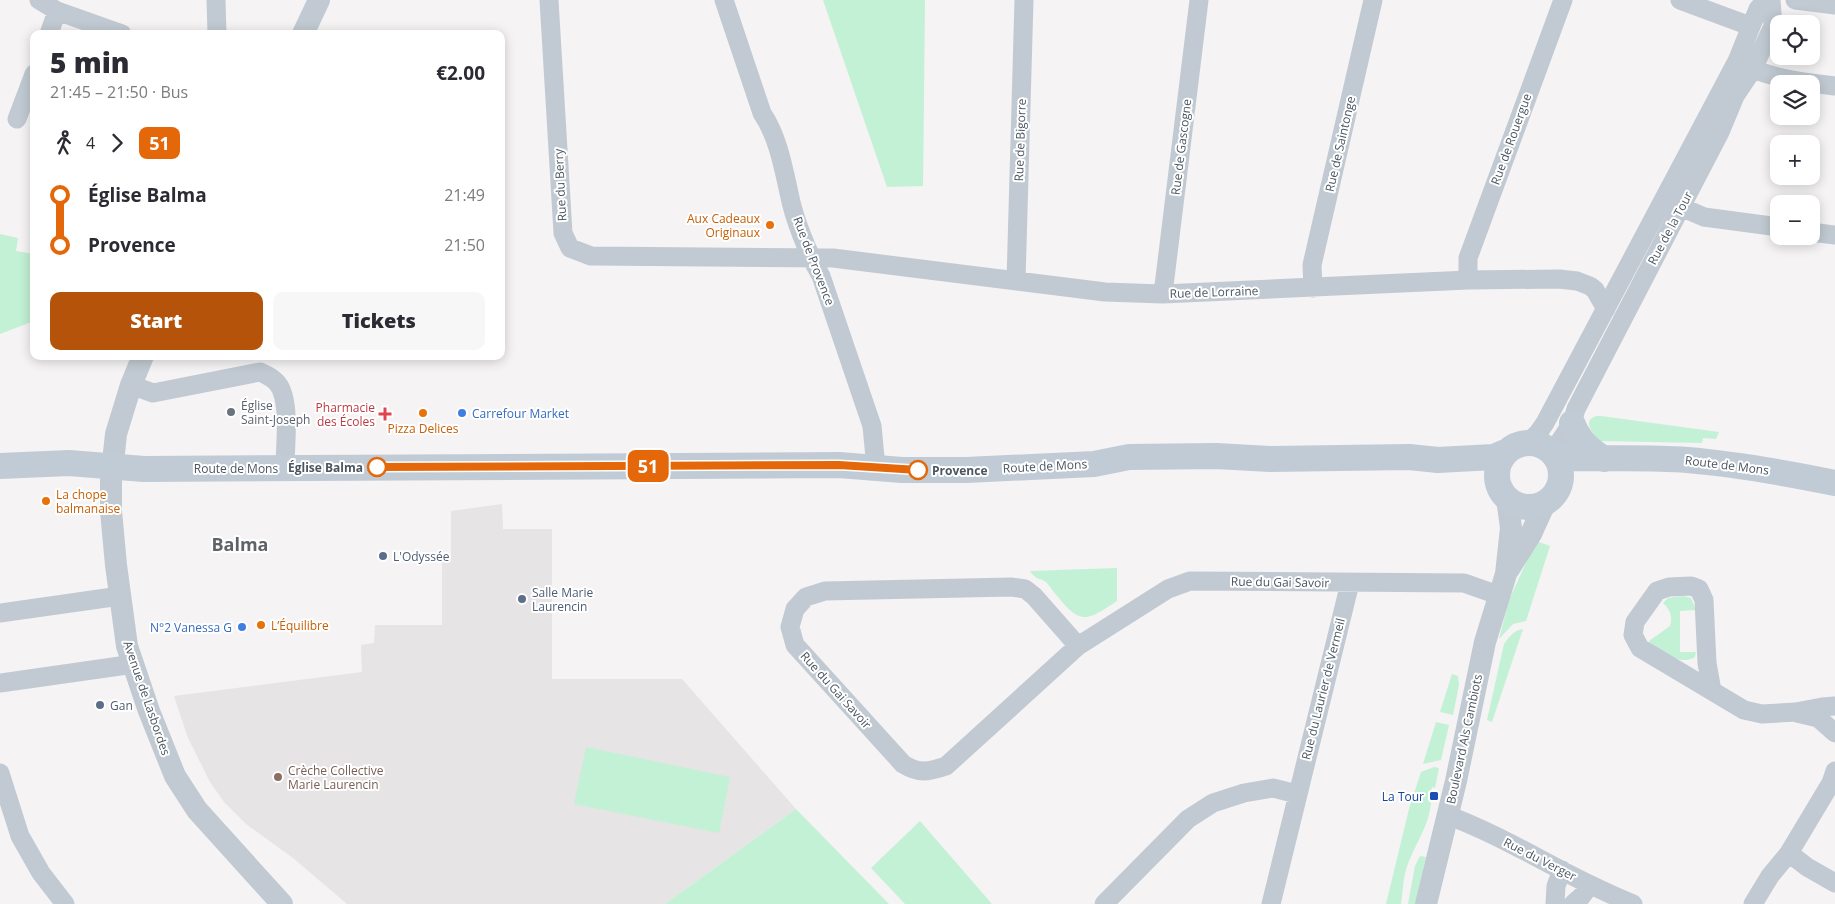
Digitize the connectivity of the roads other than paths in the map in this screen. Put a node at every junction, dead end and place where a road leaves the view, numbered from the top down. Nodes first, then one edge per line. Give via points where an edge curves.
1 (39, 0) edge
2 (216, 0) edge
3 (319, 0) edge
4 (549, 0) edge
5 (724, 0) edge
6 (1024, 0) edge
7 (1199, 0) edge
8 (1373, 0) edge
9 (1563, 0) edge
10 (1680, 0) edge
11 (1766, 0) edge
12 (1771, 0) edge
13 (1796, 0) edge
14 (1835, 5) edge
15 (57, 11) junction
16 (1750, 26) junction
17 (50, 30) edge
18 (111, 30) edge
19 (217, 30) edge
20 (305, 30) edge
21 (1745, 65) junction
22 (30, 85) edge
23 (1835, 86) edge
24 (17, 119) dead end
25 (1681, 207) junction
26 (1770, 226) edge
27 (1820, 233) edge
28 (1835, 235) edge
29 (810, 257) junction
30 (1468, 280) junction
31 (1016, 281) junction
32 (1313, 288) junction
33 (1163, 294) junction
34 (1606, 309) junction
35 (141, 360) edge
36 (130, 385) junction
37 (1572, 423) junction
38 (1517, 447) junction
39 (1553, 454) junction
40 (1610, 459) junction
41 (1438, 460) junction
42 (113, 465) junction
43 (0, 466) edge
44 (284, 468) junction
45 (876, 468) junction
46 (1835, 483) edge
47 (1504, 494) junction
48 (1552, 495) junction
49 (1350, 583) junction
50 (1502, 584) junction
51 (120, 596) junction
52 (0, 613) edge
53 (1078, 646) junction
54 (134, 664) junction
55 (0, 683) edge
56 (1712, 691) junction
57 (1835, 706) edge
58 (1796, 712) junction
59 (1835, 733) edge
60 (1835, 771) edge
61 (0, 773) edge
62 (1297, 794) junction
63 (1447, 815) junction
64 (1789, 853) junction
65 (1562, 870) junction
66 (1835, 883) edge
67 (1590, 885) junction
68 (282, 901) edge
69 (65, 904) edge
70 (1104, 904) edge
71 (1271, 904) edge
72 (1426, 904) edge
73 (1555, 904) edge
74 (1572, 904) edge
75 (1633, 904) edge
76 (1753, 904) edge

1 - 15 street
2 - 19 street
3 - 20 street
4 - 29 street, Rue du Berry via 562,233 570,248 591,256
5 - 29 street, Rue de Provence via 762,114 770,125
6 - 31 street, Rue de Bigorre
7 - 33 street, Rue de Gascogne
8 - 32 street, Rue de Saintonge via 1312,265
9 - 30 street, Rue de Rouergue via 1468,258
10 - 16 street
11 - 16 street, Rue de la Tour
12 - 21 street, Rue de la Tour via 1773,26
13 - 14 street
15 - 17 street
15 - 18 street
16 - 21 street, Rue de la Tour
21 - 23 street via 1783,79
21 - 25 street, Rue de la Tour via 1720,132
21 - 34 street, Rue de la Tour
22 - 24 street
25 - 26 street via 1704,217
25 - 37 street, Rue de la Tour via 1576,408
27 - 28 street
29 - 31 street, Rue de Lorraine
29 - 45 street, Rue de Provence via 821,276 872,426
30 - 32 street, Rue de Lorraine
30 - 34 street, Rue de Lorraine via 1559,278 1577,281 1596,290
31 - 33 street, Rue de Lorraine via 1105,292
32 - 33 street, Rue de Lorraine
34 - 38 street, Rue de la Tour via 1538,433
35 - 36 street, Avenue de Lasbordes
36 - 42 street, Avenue de Lasbordes via 116,434
36 - 44 street via 153,393 260,372 273,378 281,388 285,408
37 - 39 street, Rue de la Tour
37 - 40 main road via 1581,442 1590,451
38 - 39 main road via 1545,447
38 - 41 main road, Route de Mons via 1494,456
38 - 47 main road via 1502,459 1498,469
39 - 40 main road, Route de Mons
39 - 48 main road via 1560,465 1561,477
40 - 46 main road, Route de Mons via 1731,464
40 - 48 main road, Route de Mons via 1576,474
41 - 45 main road, Route de Mons via 1409,457 1270,459 1197,456 1129,457 1094,464 966,470
41 - 47 main road, Route de Mons via 1462,468
42 - 43 main road, Route de Mons
42 - 44 main road, Route de Mons via 144,469
42 - 51 street, Avenue de Lasbordes via 110,498
44 - 45 main road, Route de Mons via 839,465
47 - 48 main road via 1516,504 1526,506 1536,506
47 - 50 street, Boulevard Als Cambiots via 1511,528
48 - 50 street, Boulevard Als Cambiots
49 - 50 street, Rue du Gai Savoir
49 - 53 street, Rue du Gai Savoir via 1190,581 1168,589
49 - 62 street, Rue du Laurier de Vermeil
50 - 63 street, Boulevard Als Cambiots via 1485,642
51 - 52 street
51 - 54 street, Avenue de Lasbordes via 127,646
53 - 53 street, Rue du Gai Savoir via 946,766 929,771 913,770 902,764 795,645 790,627 795,609 806,597 825,591 1011,587 1025,589 1034,596
54 - 55 street
54 - 68 street, Avenue de Lasbordes via 175,776 197,810
56 - 56 street via 1640,648 1633,634 1635,622 1657,591 1669,587 1699,589 1704,600 1707,663
56 - 58 street via 1744,710 1762,714
57 - 58 street
58 - 59 street via 1818,718
60 - 64 street
61 - 69 street via 20,836 40,873
62 - 70 street via 1273,788 1213,803 1188,819
62 - 71 street, Rue du Laurier de Vermeil
63 - 65 street, Rue du Verger
63 - 72 street, Boulevard Als Cambiots
64 - 66 street
64 - 76 street
65 - 67 street, Rue du Verger
65 - 73 street via 1556,886
67 - 74 street
67 - 75 street, Rue du Verger

